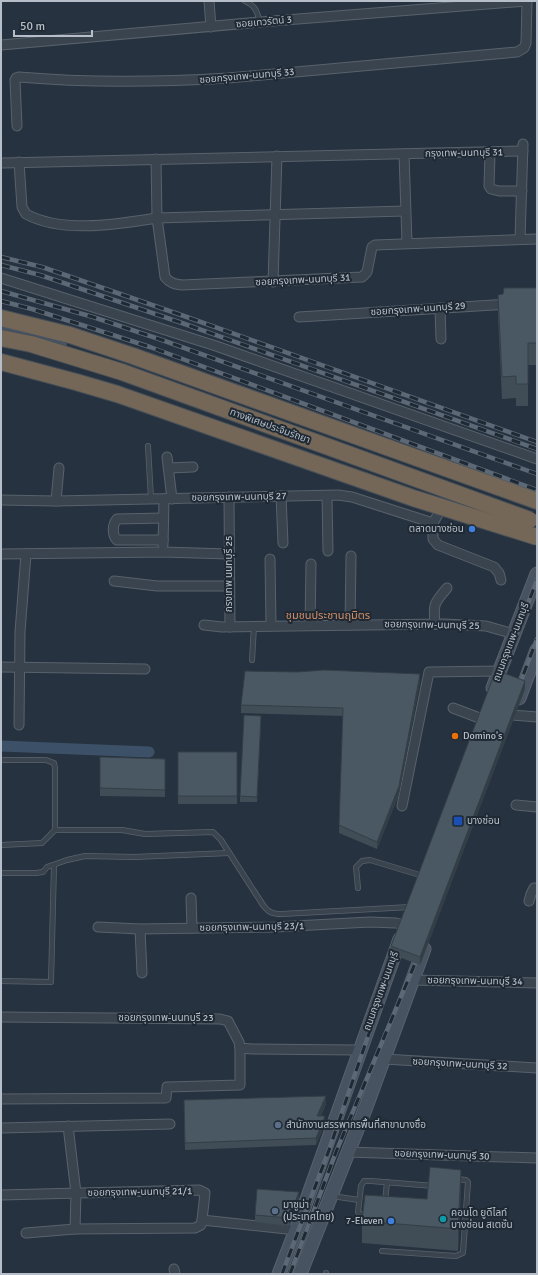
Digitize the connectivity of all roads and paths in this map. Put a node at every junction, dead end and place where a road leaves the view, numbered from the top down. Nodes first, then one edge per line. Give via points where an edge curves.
1 (209, 1) edge
2 (215, 1) edge
3 (245, 1) edge
4 (526, 1) edge
5 (260, 22) junction
6 (211, 27) junction
7 (1, 45) edge
8 (17, 126) dead end
9 (490, 153) junction
10 (404, 154) junction
11 (277, 156) junction
12 (156, 159) junction
13 (19, 162) junction
14 (3, 163) dead end
15 (522, 191) junction
16 (405, 211) junction
17 (275, 216) junction
18 (157, 218) junction
19 (537, 238) edge
20 (520, 239) junction
21 (407, 243) junction
22 (1, 278) edge
23 (273, 282) junction
24 (522, 304) edge
25 (440, 308) junction
26 (299, 317) dead end
27 (1, 318) edge
28 (1, 328) edge
29 (1, 333) edge
30 (35, 336) junction
31 (1, 338) edge
32 (441, 339) dead end
33 (1, 362) edge
34 (148, 446) dead end
35 (167, 457) dead end
36 (537, 459) edge
37 (193, 466) dead end
38 (58, 468) dead end
39 (169, 468) junction
40 (453, 488) junction
41 (281, 496) junction
42 (327, 496) junction
43 (228, 497) junction
44 (151, 499) junction
45 (168, 499) junction
46 (1, 500) edge
47 (56, 501) junction
48 (537, 501) edge
49 (163, 518) junction
50 (537, 522) edge
51 (433, 523) junction
52 (537, 537) edge
53 (163, 540) junction
54 (283, 543) dead end
55 (328, 551) dead end
56 (163, 552) junction
57 (1, 554) edge
58 (26, 554) junction
59 (229, 554) junction
60 (351, 556) dead end
61 (270, 559) dead end
62 (311, 564) dead end
63 (537, 574) edge
64 (501, 580) dead end
65 (114, 581) dead end
66 (229, 586) junction
67 (447, 588) dead end
68 (435, 624) junction
69 (204, 625) dead end
70 (310, 625) junction
71 (350, 625) junction
72 (254, 626) junction
73 (271, 626) junction
74 (230, 627) junction
75 (514, 634) junction
76 (537, 650) edge
77 (252, 660) dead end
78 (1, 667) edge
79 (19, 667) junction
80 (145, 669) dead end
81 (500, 672) junction
82 (453, 708) dead end
83 (512, 715) junction
84 (537, 717) edge
85 (19, 725) dead end
86 (480, 725) joint
87 (507, 728) edge
88 (1, 760) edge
89 (516, 805) dead end
90 (402, 806) dead end
91 (537, 807) edge
92 (55, 830) junction
93 (1, 845) edge
94 (229, 853) junction
95 (54, 865) junction
96 (1, 873) edge
97 (419, 886) junction
98 (358, 888) dead end
99 (537, 888) edge
100 (190, 898) dead end
101 (529, 901) dead end
102 (405, 925) junction
103 (98, 927) dead end
104 (192, 928) junction
105 (140, 929) junction
106 (429, 937) edge
107 (142, 973) dead end
108 (412, 980) junction
109 (1, 981) edge
110 (537, 983) edge
111 (1, 1017) edge
112 (240, 1048) junction
113 (360, 1048) junction
114 (384, 1059) junction
115 (537, 1068) edge
116 (1, 1099) edge
117 (170, 1124) dead end
118 (68, 1126) junction
119 (1, 1128) edge
120 (325, 1147) junction
121 (347, 1152) junction
122 (537, 1158) edge
123 (450, 1179) edge
124 (387, 1182) junction
125 (439, 1185) edge
126 (76, 1193) junction
127 (1, 1195) edge
128 (331, 1196) junction
129 (359, 1200) junction
130 (385, 1205) edge
131 (374, 1216) edge
132 (202, 1220) junction
133 (75, 1229) junction
134 (296, 1230) junction
135 (26, 1233) dead end
136 (382, 1251) edge
137 (279, 1274) edge
138 (300, 1274) edge

1 - 2 lane
1 - 6 street
3 - 5 lane via 256,8
4 - 5 street, ซอยเทวรัตน์ 3
4 - 8 street, ซอยกรุงเทพ-นนทบุรี 33 via 526,42 524,48 517,52 191,80 59,81 19,77 15,80
5 - 6 street, ซอยเทวรัตน์ 3
6 - 7 street, ซอยเทวรัตน์ 3
9 - 10 street, กรุงเทพ-นนทบุรี 31
9 - 15 street via 491,189
9 - 15 street, กรุงเทพ-นนทบุรี 31 via 523,148
10 - 11 street, กรุงเทพ-นนทบุรี 31
10 - 16 street
11 - 12 street, กรุงเทพ-นนทบุรี 31
11 - 17 street
12 - 13 street, กรุงเทพ-นนทบุรี 31
12 - 18 street, ซอยกรุงเทพ-นนทบุรี 31
13 - 14 street, กรุงเทพ-นนทบุรี 31
13 - 18 street via 22,207 32,218 76,226
15 - 20 street
16 - 17 street
16 - 21 street
17 - 18 street
17 - 23 street
18 - 23 street, ซอยกรุงเทพ-นนทบุรี 31 via 165,277 168,281 174,284
19 - 20 street, ซอยกรุงเทพ-นนทบุรี 31
20 - 21 street, ซอยกรุงเทพ-นนทบุรี 31
21 - 23 street, ซอยกรุงเทพ-นนทบุรี 31 via 372,246 367,272 362,277
22 - 36 street via 216,346
24 - 25 street, ซอยกรุงเทพ-นนทบุรี 29
25 - 26 street, ซอยกรุงเทพ-นนทบุรี 29
25 - 32 street
27 - 48 highway, ทางพิเศษประจิมรัถยา via 70,335 133,356
28 - 30 main road
29 - 30 main road
30 - 40 main road
31 - 50 highway, ทางพิเศษประจิมรัถยา, bridge via 31,344 122,372
33 - 52 highway, bridge via 117,394 413,498
34 - 44 lane
35 - 39 street
37 - 39 street
38 - 47 street
39 - 45 street
40 - 50 main road
40 - 51 street
41 - 42 street, ซอยกรุงเทพ-นนทบุรี 27
41 - 43 street, ซอยกรุงเทพ-นนทบุรี 27
41 - 54 street
42 - 51 street, ซอยกรุงเทพ-นนทบุรี 27 via 352,497
42 - 55 street
43 - 45 street, ซอยกรุงเทพ-นนทบุรี 27
43 - 59 street, กรงเทพ นนทบุรี 25
44 - 45 street, ซอยกรุงเทพ-นนทบุรี 27
44 - 47 street, ซอยกรุงเทพ-นนทบุรี 27
45 - 49 street
46 - 47 street, ซอยกรุงเทพ-นนทบุรี 27
49 - 53 street
49 - 53 street via 117,519 113,530 117,540
51 - 64 street via 434,539 438,545 494,567 499,572
53 - 56 street
56 - 58 street
56 - 59 street
57 - 58 street
58 - 79 street
59 - 66 street, กรงเทพ นนทบุรี 25
60 - 71 street
61 - 73 street
62 - 70 street
63 - 75 main road, ถนนกรุงเทพ-นนทบุรี
65 - 66 street via 157,586
66 - 74 street, กรงเทพ นนทบุรี 25
67 - 68 street via 435,604
68 - 71 street, ซอยกรุงเทพ-นนทบุรี 25
68 - 75 street, ซอยกรุงเทพ-นนทบุรี 25 via 486,626
69 - 74 street
70 - 71 street, ซอยกรุงเทพ-นนทบุรี 25
70 - 73 street, ซอยกรุงเทพ-นนทบุรี 25
72 - 73 street, ซอยกรุงเทพ-นนทบุรี 25
72 - 74 street, กรงเทพ นนทบุรี 25
72 - 77 lane
75 - 81 main road, ถนนกรุงเทพ-นนทบุรี
76 - 83 main road
78 - 79 street
79 - 80 street
79 - 85 street
81 - 86 main road, ถนนกรุงเทพ-นนทบุรี
81 - 90 street via 429,672
82 - 86 street
83 - 84 street
83 - 87 main road
88 - 92 lane via 49,760 54,763
89 - 91 street
92 - 93 lane via 40,844
92 - 94 lane via 122,830 145,834 213,832
94 - 95 lane via 134,857 85,856
94 - 97 lane via 263,906 271,913 282,914
95 - 96 lane via 47,867 43,872
95 - 109 lane via 51,982
97 - 98 lane via 370,860 362,860 356,867
97 - 102 main road, ถนนกรุงเทพ-นนทบุรี
99 - 101 street via 534,888
100 - 104 street
102 - 104 street, ซอยกรุงเทพ-นนทบุรี 23/1 via 370,922
102 - 113 main road, ถนนกรุงเทพ-นนทบุรี
103 - 105 street, ซอยกรุงเทพ-นนทบุรี 23/1
104 - 105 street, ซอยกรุงเทพ-นนทบุรี 23/1
105 - 107 street
106 - 108 main road
108 - 110 street, ซอยกรุงเทพ-นนทบุรี 34
108 - 114 main road
111 - 112 street, ซอยกรุงเทพ-นนทบุรี 23 via 220,1019 228,1021
112 - 113 street
112 - 116 street via 240,1085 167,1087 166,1098
113 - 120 main road, ถนนกรุงเทพ-นนทบุรี
114 - 115 street, ซอยกรุงเทพ-นนทบุรี 32
114 - 121 main road
117 - 118 street
118 - 119 street
118 - 126 street
120 - 121 main road
120 - 134 main road, ถนนกรุงเทพ-นนทบุรี
121 - 122 street, ซอยกรุงเทพ-นนทบุรี 30
121 - 128 main road
123 - 136 lane via 468,1182 463,1253 456,1256
124 - 125 lane via 438,1187
124 - 129 lane via 363,1182
124 - 130 lane
126 - 127 street, ซอยกรุงเทพ-นนทบุรี 21/1
126 - 132 street, ซอยกรุงเทพ-นนทบุรี 21/1 via 199,1190 205,1193
126 - 133 street
128 - 129 lane
128 - 138 main road
129 - 131 lane via 359,1214
132 - 133 street via 201,1225 195,1228
132 - 134 street
133 - 135 street
134 - 137 main road, ถนนกรุงเทพ-นนทบุรี

